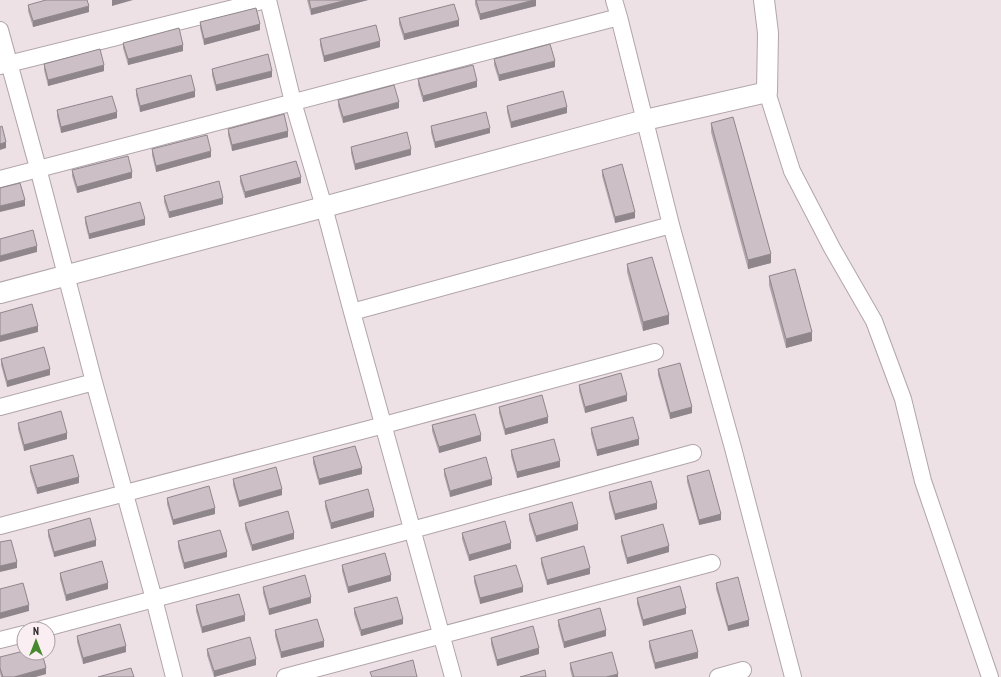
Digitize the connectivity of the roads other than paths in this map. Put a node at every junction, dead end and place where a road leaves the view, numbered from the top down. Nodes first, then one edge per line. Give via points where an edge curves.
1 (267, 0) edge
2 (614, 0) edge
3 (764, 0) edge
4 (619, 16) junction
5 (0, 30) edge
6 (4, 65) edge
7 (767, 92) junction
8 (293, 102) junction
9 (646, 120) junction
10 (38, 168) junction
11 (0, 179) edge
12 (324, 208) junction
13 (672, 224) junction
14 (66, 275) junction
15 (0, 294) edge
16 (352, 312) junction
17 (655, 352) dead end
18 (94, 382) junction
19 (0, 407) edge
20 (384, 425) junction
21 (693, 453) dead end
22 (125, 494) junction
23 (0, 526) edge
24 (412, 530) junction
25 (712, 563) dead end
26 (154, 600) junction
27 (56, 625) edge
28 (16, 636) edge
29 (442, 636) junction
30 (0, 640) edge
31 (743, 670) dead end
32 (174, 677) edge
33 (285, 677) edge
34 (453, 677) edge
35 (718, 677) edge
36 (793, 677) edge
37 (990, 677) edge

1 - 6 street
1 - 8 street
2 - 4 street
3 - 7 street via 768,33
4 - 8 street
4 - 9 street
5 - 6 street
6 - 10 street
7 - 9 street
7 - 37 street via 792,171 874,321 902,399 923,481
8 - 10 street
8 - 12 street
9 - 12 street
9 - 13 street
10 - 11 street
10 - 14 street
12 - 14 street
12 - 16 street
13 - 16 street
13 - 36 street
14 - 15 street
14 - 18 street
16 - 20 street
17 - 20 street
18 - 19 street
18 - 22 street
20 - 22 street
20 - 24 street
21 - 24 street
22 - 23 street
22 - 26 street
24 - 26 street
24 - 29 street
25 - 29 street
26 - 27 street
26 - 32 street
28 - 30 street
29 - 33 street
29 - 34 street
31 - 35 street

